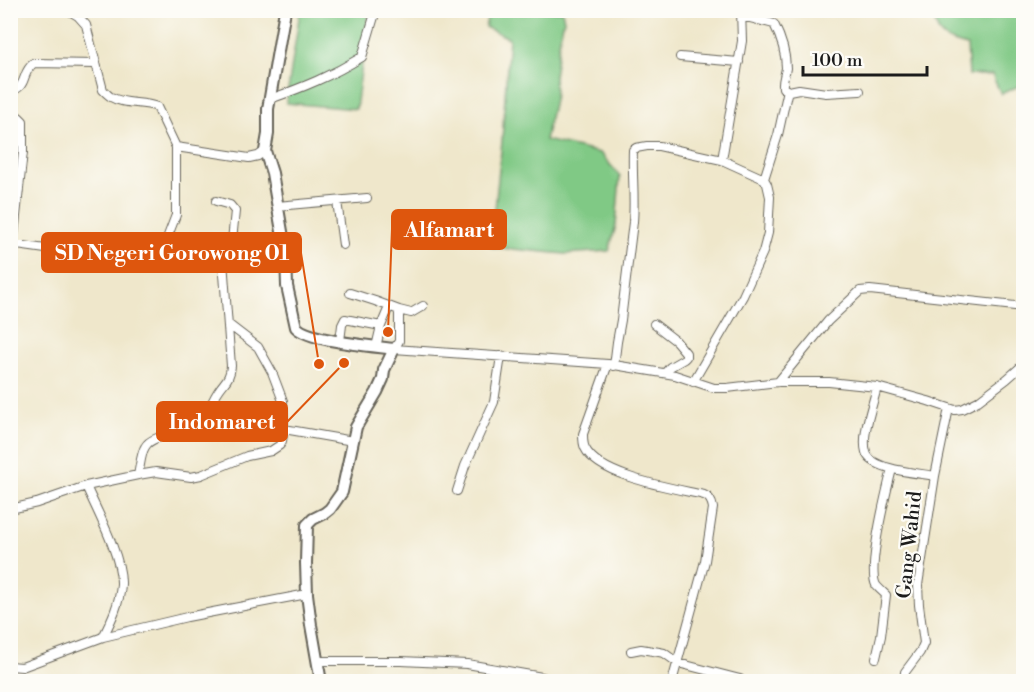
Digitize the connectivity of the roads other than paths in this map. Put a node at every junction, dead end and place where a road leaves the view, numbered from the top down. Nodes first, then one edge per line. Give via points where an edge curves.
1 (68, 10) edge
2 (285, 10) edge
3 (376, 10) edge
4 (742, 13) edge
5 (680, 57) dead end
6 (739, 62) junction
7 (96, 64) junction
8 (10, 91) edge
9 (789, 91) junction
10 (860, 91) dead end
11 (270, 99) junction
12 (10, 117) edge
13 (176, 147) junction
14 (265, 151) junction
15 (722, 160) junction
16 (764, 179) junction
17 (367, 198) dead end
18 (216, 201) dead end
19 (337, 201) junction
20 (277, 206) junction
21 (12, 244) edge
22 (343, 245) dead end
23 (161, 254) junction
24 (286, 255) junction
25 (227, 261) junction
26 (350, 293) dead end
27 (423, 306) dead end
28 (389, 307) junction
29 (1023, 307) edge
30 (399, 310) junction
31 (228, 324) junction
32 (654, 324) dead end
33 (381, 326) junction
34 (340, 341) junction
35 (376, 347) junction
36 (394, 350) junction
37 (501, 356) junction
38 (1023, 364) edge
39 (611, 365) junction
40 (665, 373) junction
41 (693, 382) junction
42 (778, 382) junction
43 (877, 387) junction
44 (949, 408) junction
45 (284, 429) junction
46 (353, 441) junction
47 (892, 469) junction
48 (138, 475) junction
49 (935, 476) junction
50 (86, 486) junction
51 (457, 491) dead end
52 (10, 509) edge
53 (307, 594) junction
54 (103, 637) junction
55 (1023, 637) edge
56 (631, 651) dead end
57 (876, 658) dead end
58 (317, 661) junction
59 (1023, 662) edge
60 (678, 663) junction
61 (10, 666) edge
62 (321, 681) edge
63 (561, 681) edge
64 (672, 681) edge
65 (742, 681) edge
66 (904, 681) edge

1 - 7 street via 86,26
2 - 11 street
3 - 11 street via 362,57 309,85
4 - 6 street
4 - 9 street via 774,24 785,51 782,85
5 - 6 street
6 - 15 street
7 - 8 street via 34,63 21,86
7 - 13 street via 110,97 156,107
9 - 10 street
9 - 16 street
11 - 14 street
12 - 21 street via 19,117 23,131
13 - 14 street via 249,158
13 - 23 street via 176,215
14 - 20 street
15 - 16 street
15 - 39 street via 659,146 633,150 633,222 621,320
16 - 41 street via 770,197 763,252 743,296
17 - 19 street
18 - 25 street via 235,211
19 - 20 street
19 - 22 street
20 - 24 street
21 - 23 street via 74,253
23 - 25 street
24 - 25 street
24 - 34 street via 287,286 296,327 308,334
25 - 31 street
26 - 28 street
27 - 30 street via 411,313
28 - 30 street
28 - 33 street
29 - 42 street via 860,291 828,321
30 - 36 street via 399,341
31 - 45 street via 258,347 272,372 283,401
31 - 48 street via 228,380 206,416 193,427 159,437 145,447
32 - 40 street via 686,353
33 - 34 street via 345,319
33 - 35 street
34 - 35 street
35 - 36 street
36 - 37 street
36 - 46 street via 377,392 356,427
37 - 39 street
37 - 51 street via 494,402
38 - 44 street via 978,401 962,409
39 - 40 street
39 - 60 street via 583,434 583,446 607,468 625,476 708,496 713,503 705,561
40 - 41 street
41 - 42 street via 714,388
42 - 43 street
43 - 44 street
43 - 47 street via 866,453 870,460
44 - 49 street, Gang Wahid
45 - 46 street
45 - 48 street via 280,445 271,451 247,456 201,475
46 - 53 street via 342,492 330,509 308,525
47 - 49 street
47 - 57 street via 873,568 876,584 886,595
48 - 50 street
49 - 66 street, Gang Wahid via 918,585 924,643 905,672
50 - 52 street
50 - 54 street via 120,571 115,614
53 - 54 street via 187,616
53 - 58 street
54 - 61 street via 22,667
55 - 59 street
56 - 60 street via 664,653
58 - 62 street
58 - 63 street via 466,664
60 - 64 street
60 - 65 street

